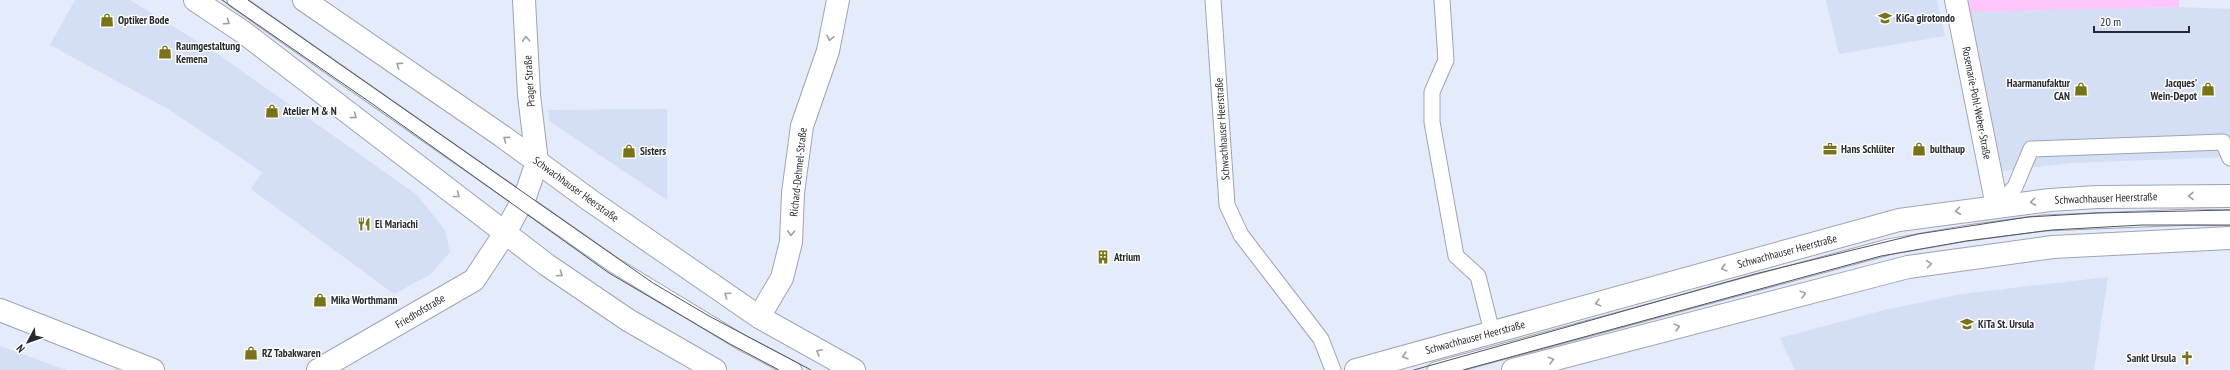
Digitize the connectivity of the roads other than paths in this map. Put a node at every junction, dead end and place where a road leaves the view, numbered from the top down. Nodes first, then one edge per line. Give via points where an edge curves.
1 (195, 0) edge
2 (235, 0) edge
3 (304, 0) edge
4 (524, 0) edge
5 (838, 0) edge
6 (1213, 0) edge
7 (1442, 0) edge
8 (1956, 0) edge
9 (2230, 158) edge
10 (537, 162) junction
11 (2230, 196) edge
12 (523, 200) junction
13 (1997, 206) junction
14 (2230, 218) edge
15 (505, 233) junction
16 (2230, 238) edge
17 (0, 310) edge
18 (759, 317) junction
19 (1492, 332) junction
20 (154, 370) edge
21 (318, 370) edge
22 (715, 370) edge
23 (794, 370) edge
24 (854, 370) edge
25 (1334, 370) edge
26 (1356, 370) edge
27 (1435, 370) edge
28 (1513, 370) edge

1 -> 15 main road via 268,51
2 - 12 lane
10 -> 3 main road, Schwachhauser Heerstraße
10 -> 4 main road, Prager Straße via 529,96
5 -> 18 main road, Richard-Dehmel-Straße via 828,51 802,126 793,193 791,242 786,263 782,278
6 - 25 lane, Schwachhauser Heerstraße via 1227,205 1241,235 1321,339
7 - 19 lane via 1446,60 1432,92 1432,122 1456,256 1478,276
8 - 13 main road, Rosemarie-Pohl-Weber-Straße
9 - 13 lane via 2223,142 2031,149 2015,187
10 - 12 main road, Friedhofstraße
18 -> 10 main road, Schwachhauser Heerstraße
11 -> 13 main road, Schwachhauser Heerstraße via 2097,197
12 - 15 main road, Friedhofstraße
12 - 23 lane via 650,289 738,341
13 -> 19 main road, Schwachhauser Heerstraße via 1899,220
14 - 27 lane via 2192,217 2043,223 1888,247
15 - 21 main road, Friedhofstraße via 474,280
15 -> 22 main road via 628,320
28 -> 16 main road via 1908,267 2053,247
17 - 20 main road
24 -> 18 main road, Schwachhauser Heerstraße
19 -> 26 main road, Schwachhauser Heerstraße

